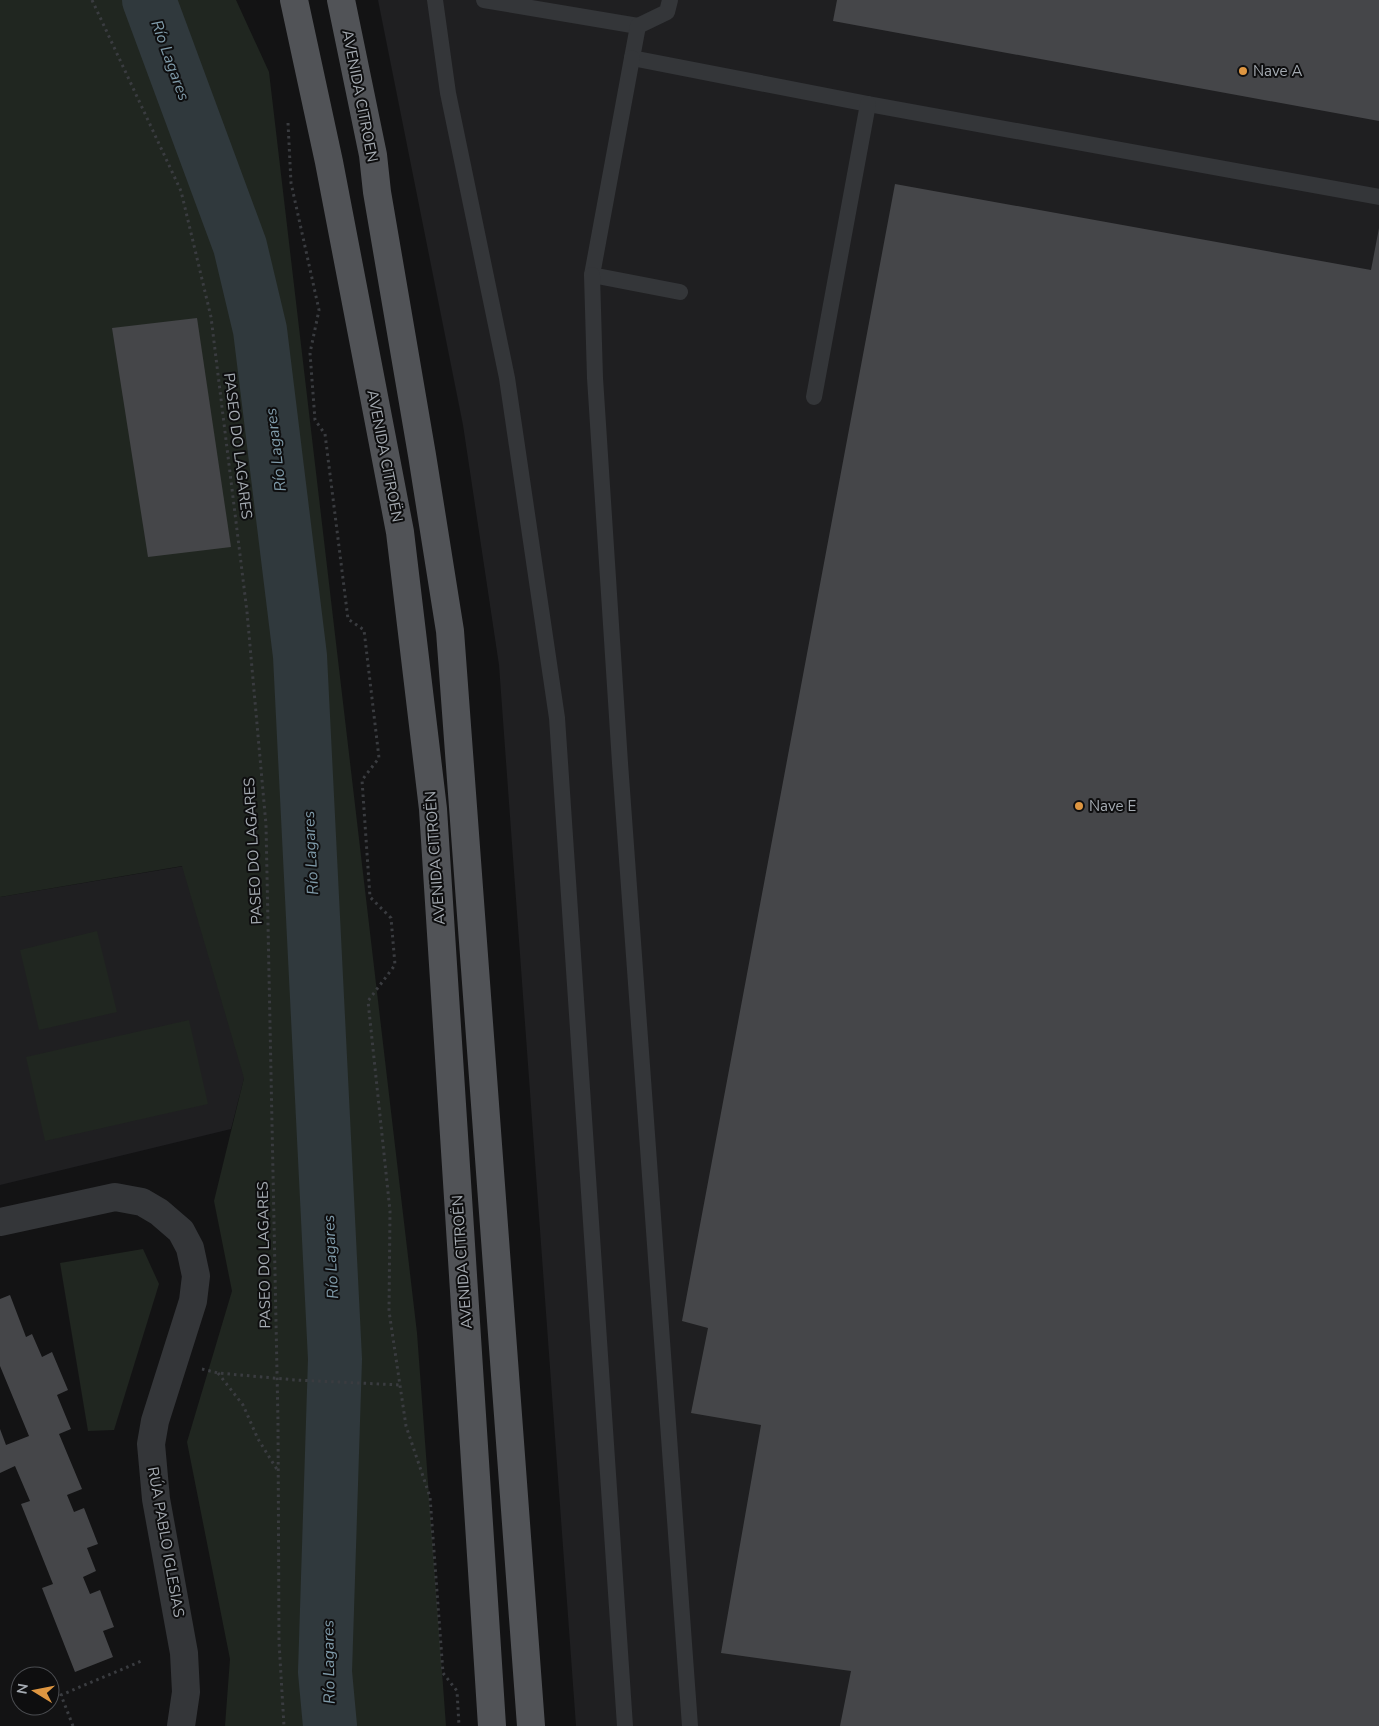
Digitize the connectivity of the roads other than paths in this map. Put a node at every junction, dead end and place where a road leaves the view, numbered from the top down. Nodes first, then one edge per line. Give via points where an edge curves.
1 (294, 0) edge
2 (341, 0) edge
3 (435, 0) edge
4 (484, 0) edge
5 (670, 0) edge
6 (638, 26) junction
7 (632, 58) junction
8 (868, 104) junction
9 (377, 192) joint
10 (1379, 197) edge
11 (592, 275) junction
12 (680, 292) dead end
13 (814, 397) dead end
14 (0, 1222) edge
15 (180, 1726) edge
16 (492, 1726) edge
17 (531, 1726) edge
18 (625, 1726) edge
19 (690, 1726) edge

1 - 16 main road, AVENIDA CITROËN via 329,162 400,532 432,799
2 - 9 main road, AVENIDA CITROEN via 373,155
3 - 18 lane via 448,93 507,378 557,718
4 - 6 lane
5 - 6 lane via 667,12
6 - 7 lane
7 - 8 lane
7 - 11 lane
8 - 10 lane
8 - 13 lane
9 - 17 main road, AVENIDA CITROËN via 450,631
11 - 12 lane
11 - 19 lane via 595,378 620,763
14 - 15 street, RÚA PABLO IGLESIAS via 115,1197 142,1202 159,1212 181,1231 190,1248 196,1276 193,1301 155,1421 152,1464 184,1653 186,1692

